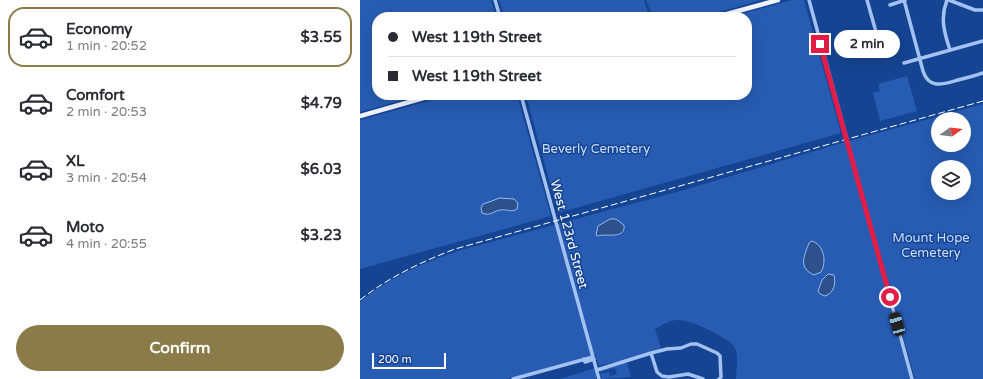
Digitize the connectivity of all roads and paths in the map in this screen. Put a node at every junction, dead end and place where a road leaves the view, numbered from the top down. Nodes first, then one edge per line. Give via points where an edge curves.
1 (495, 0) edge
2 (778, 0) edge
3 (809, 0) edge
4 (867, 0) edge
5 (905, 0) edge
6 (948, 0) edge
7 (890, 5) dead end
8 (983, 10) edge
9 (499, 12) edge
10 (734, 12) edge
11 (983, 41) edge
12 (880, 46) dead end
13 (950, 50) junction
14 (920, 59) junction
15 (904, 63) dead end
16 (983, 73) edge
17 (416, 100) edge
18 (522, 100) edge
19 (360, 116) edge
20 (651, 353) junction
21 (593, 358) junction
22 (597, 370) junction
23 (513, 379) edge
24 (599, 379) edge
25 (703, 379) edge
26 (719, 379) edge
27 (912, 379) edge

1 - 9 street
2 - 10 main road
3 - 27 street
4 - 12 street
5 - 7 street
5 - 14 street
6 - 8 street via 975,10
6 - 13 street via 942,17
11 - 13 street
13 - 14 street
14 - 15 street
14 - 16 street via 925,77 933,83 943,84
17 - 19 main road
18 - 21 street, West 123rd Street
20 - 22 street
20 - 25 street via 657,372 662,376 688,374
20 - 26 street via 691,344 704,346 720,356
21 - 22 street, West 123rd Street
21 - 23 street
22 - 24 street, West 123rd Street

